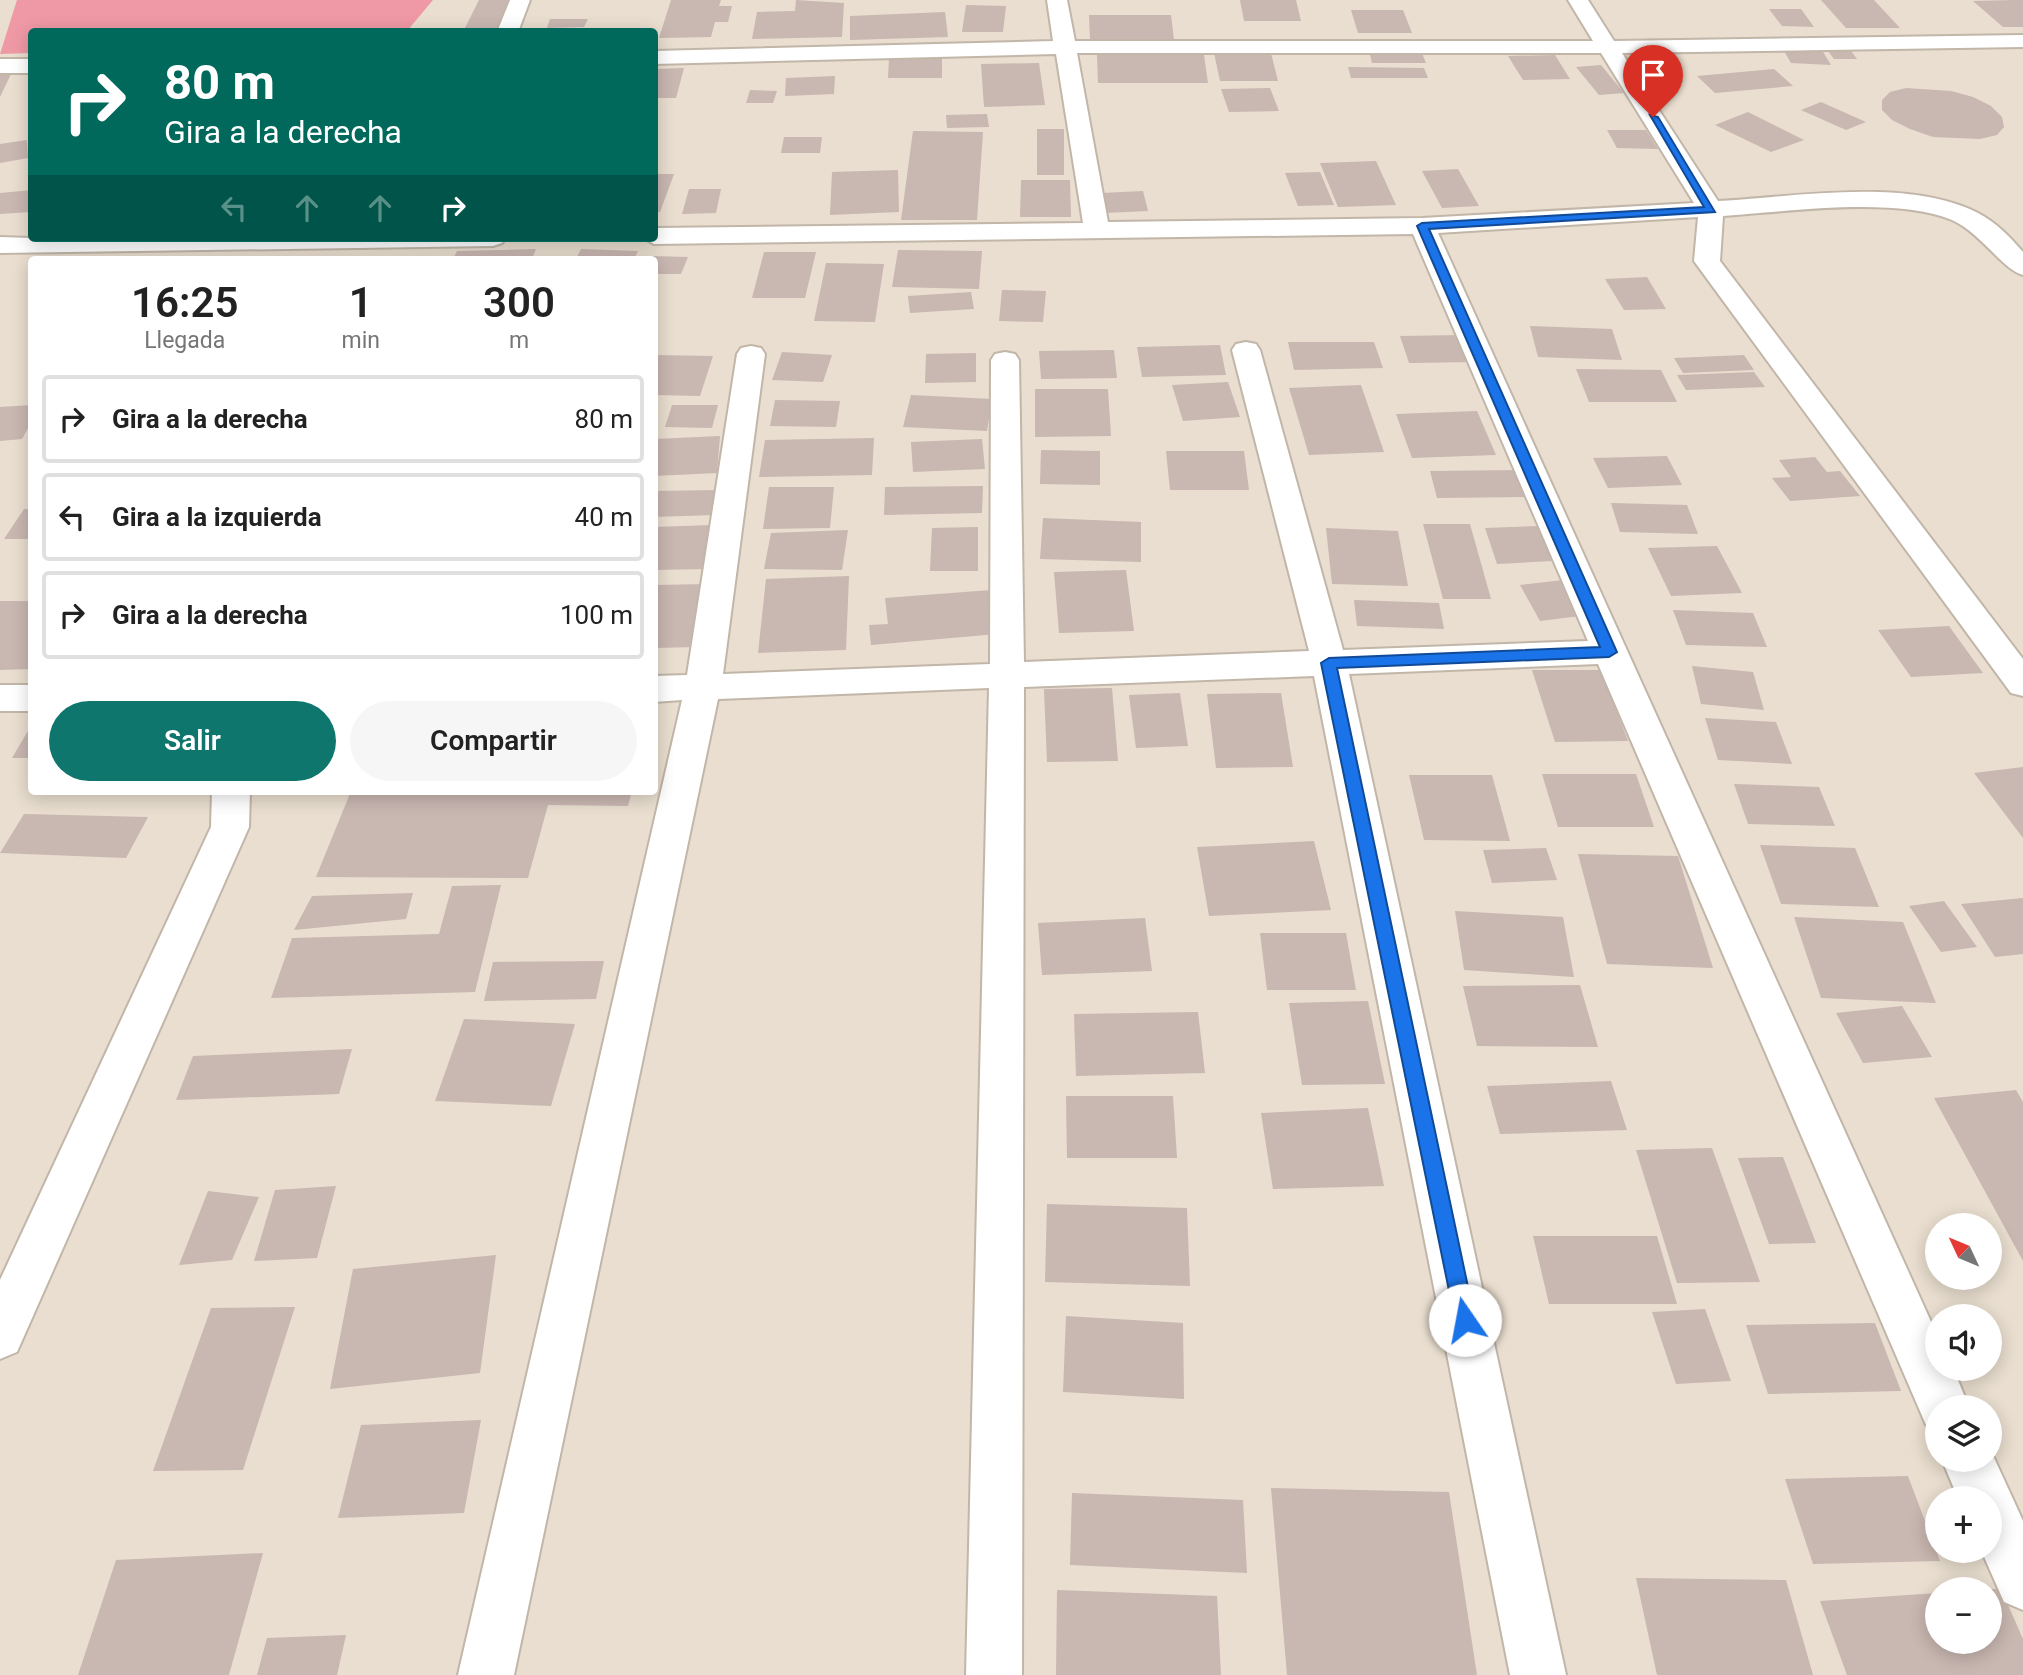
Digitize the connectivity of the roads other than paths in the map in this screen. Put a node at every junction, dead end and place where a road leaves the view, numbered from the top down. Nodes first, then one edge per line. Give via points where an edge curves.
1 (520, 0) edge
2 (1057, 0) edge
3 (1578, 0) edge
4 (509, 28) edge
5 (2023, 41) edge
6 (1067, 47) junction
7 (1610, 47) junction
8 (658, 58) edge
9 (0, 66) edge
10 (28, 66) edge
11 (1711, 210) junction
12 (1422, 226) junction
13 (1097, 230) junction
14 (658, 236) edge
15 (180, 242) edge
16 (0, 245) edge
17 (2023, 267) edge
18 (1246, 350) dead end
19 (751, 354) dead end
20 (1005, 360) dead end
21 (2023, 634) edge
22 (1990, 640) junction
23 (1609, 652) junction
24 (1329, 663) junction
25 (1007, 676) junction
26 (2023, 684) edge
27 (702, 688) junction
28 (658, 689) edge
29 (0, 698) edge
30 (28, 698) edge
31 (232, 795) edge
32 (0, 1335) edge
33 (1939, 1395) edge
34 (2002, 1536) edge
35 (2023, 1583) edge
36 (486, 1675) edge
37 (993, 1675) edge
38 (1538, 1675) edge

1 - 4 street
2 - 6 street
3 - 7 street
5 - 7 street
6 - 7 street
6 - 8 street
6 - 13 street
7 - 11 street
9 - 10 street
11 - 12 street
11 - 17 street via 1848,201 1940,207 1986,230
11 - 22 street via 1707,261
12 - 13 street
12 - 23 street
13 - 14 street
15 - 16 street
18 - 24 street
19 - 27 street
20 - 25 street
21 - 22 street
22 - 26 street
23 - 24 street
23 - 33 street
24 - 25 street
24 - 38 street
25 - 27 street
25 - 37 street
27 - 28 street
27 - 36 street
29 - 30 street
31 - 32 street via 230,827
34 - 35 street

